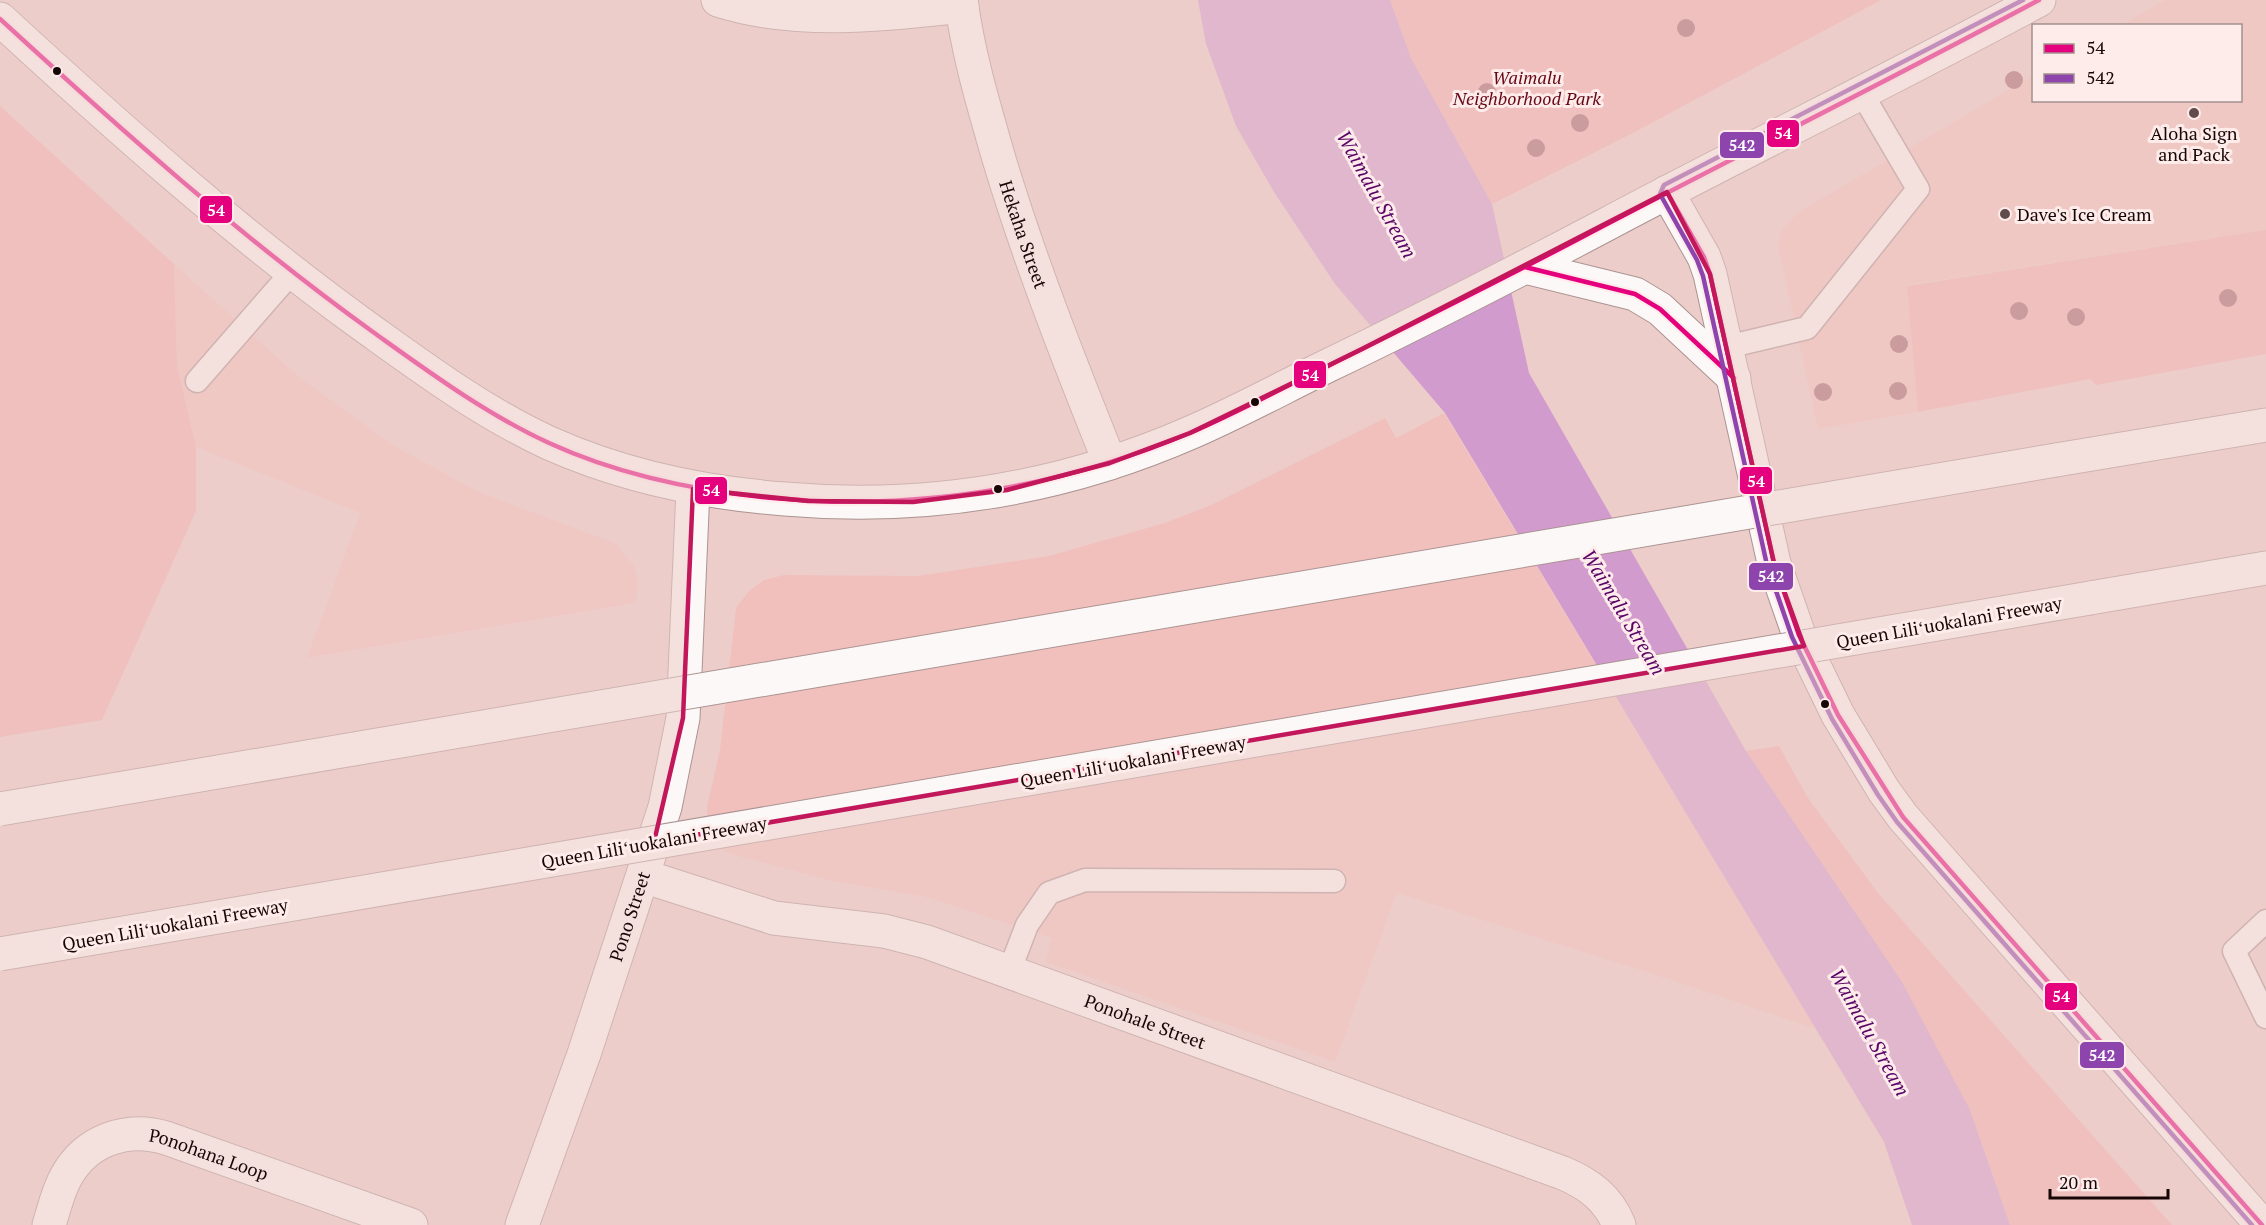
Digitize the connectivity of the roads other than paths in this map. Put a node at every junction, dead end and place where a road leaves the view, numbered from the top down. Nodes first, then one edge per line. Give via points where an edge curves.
1 (718, 0) edge
2 (2039, 0) edge
3 (961, 3) edge
4 (0, 19) edge
5 (1861, 92) junction
6 (1667, 192) junction
7 (1525, 267) junction
8 (292, 272) junction
9 (1727, 346) junction
10 (1734, 378) junction
11 (197, 381) dead end
12 (2266, 425) edge
13 (1110, 463) junction
14 (693, 489) junction
15 (2266, 568) edge
16 (0, 809) edge
17 (643, 876) junction
18 (1334, 880) dead end
19 (2266, 921) edge
20 (0, 954) edge
21 (1010, 972) junction
22 (2266, 1017) edge
23 (49, 1225) edge
24 (411, 1225) edge
25 (522, 1225) edge
26 (1619, 1225) edge
27 (2262, 1225) edge

1 - 3 main road via 759,11 802,15 849,15
2 - 5 main road
3 - 13 main road, Hekaha Street via 984,107 1008,189
4 - 8 main road via 158,162
5 - 6 main road
5 - 9 lane via 1918,189 1807,328
6 - 7 main road
6 - 9 main road via 1704,257
7 - 10 main road via 1635,294 1660,309
7 - 13 main road via 1190,433
8 - 11 lane
8 - 14 main road via 444,383 497,416 552,444 611,466
9 - 10 main road
10 - 27 main road via 1778,573 1799,635 1863,759 1903,818
12 - 16 main road, bridge
13 - 14 main road via 1007,490 913,502 808,501
14 - 17 main road, Pono Street via 683,718 664,807
15 - 20 main road, Queen Liliʻuokalani Freeway, bridge
17 - 21 main road, Ponohale Street via 774,918 907,937
17 - 25 main road, Pono Street
18 - 21 lane via 1085,880 1049,894 1027,925
19 - 22 lane via 2234,951
21 - 26 main road, Ponohale Street via 1563,1173 1596,1190
23 - 24 main road, Ponohana Loop via 65,1178 78,1159 108,1139 143,1133

